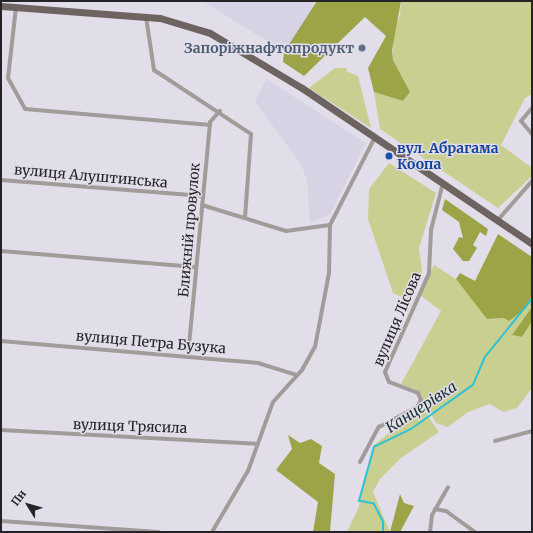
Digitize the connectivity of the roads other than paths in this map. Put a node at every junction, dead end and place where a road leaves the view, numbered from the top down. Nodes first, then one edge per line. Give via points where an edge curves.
1 (1, 6) edge
2 (16, 7) junction
3 (146, 17) junction
4 (532, 108) edge
5 (220, 111) junction
6 (210, 125) junction
7 (532, 134) edge
8 (375, 136) junction
9 (1, 180) edge
10 (532, 181) edge
11 (443, 182) junction
12 (203, 196) junction
13 (202, 205) junction
14 (245, 218) junction
15 (497, 221) junction
16 (330, 225) junction
17 (532, 244) edge
18 (1, 251) edge
19 (195, 267) junction
20 (1, 341) edge
21 (188, 356) junction
22 (297, 375) junction
23 (1, 430) edge
24 (532, 431) edge
25 (495, 441) dead end
26 (258, 444) junction
27 (360, 462) dead end
28 (448, 487) dead end
29 (435, 509) junction
30 (1, 522) edge
31 (159, 532) edge
32 (212, 532) edge
33 (430, 532) edge
34 (475, 532) edge

1 - 2 main road
2 - 3 main road
2 - 6 street via 8,78 25,109
3 - 5 street via 154,70
3 - 8 main road via 184,24 223,40
4 - 7 street via 521,121
5 - 6 street, Ближній провулок via 211,118
5 - 14 street via 253,138
6 - 12 street, Ближній провулок
8 - 11 main road
8 - 16 street
9 - 12 street, вулиця Алуштинська
10 - 15 street
11 - 15 main road
11 - 27 street, вулиця Лісова via 431,230 429,273 385,372 389,382 418,393 421,400 417,407 373,433
12 - 13 street, Ближній провулок
13 - 14 street
13 - 19 street, Ближній провулок
14 - 16 street via 286,231
15 - 17 main road
16 - 22 street via 329,273 315,347
18 - 19 street
19 - 21 street, Ближній провулок
20 - 21 street, вулиця Петра Бузука
21 - 22 street, вулиця Петра Бузука via 258,363
22 - 26 street via 273,402
23 - 26 street, вулиця Трясила
24 - 25 street
26 - 32 street via 244,481
28 - 29 street
29 - 33 street
29 - 34 street via 446,512
30 - 31 street

